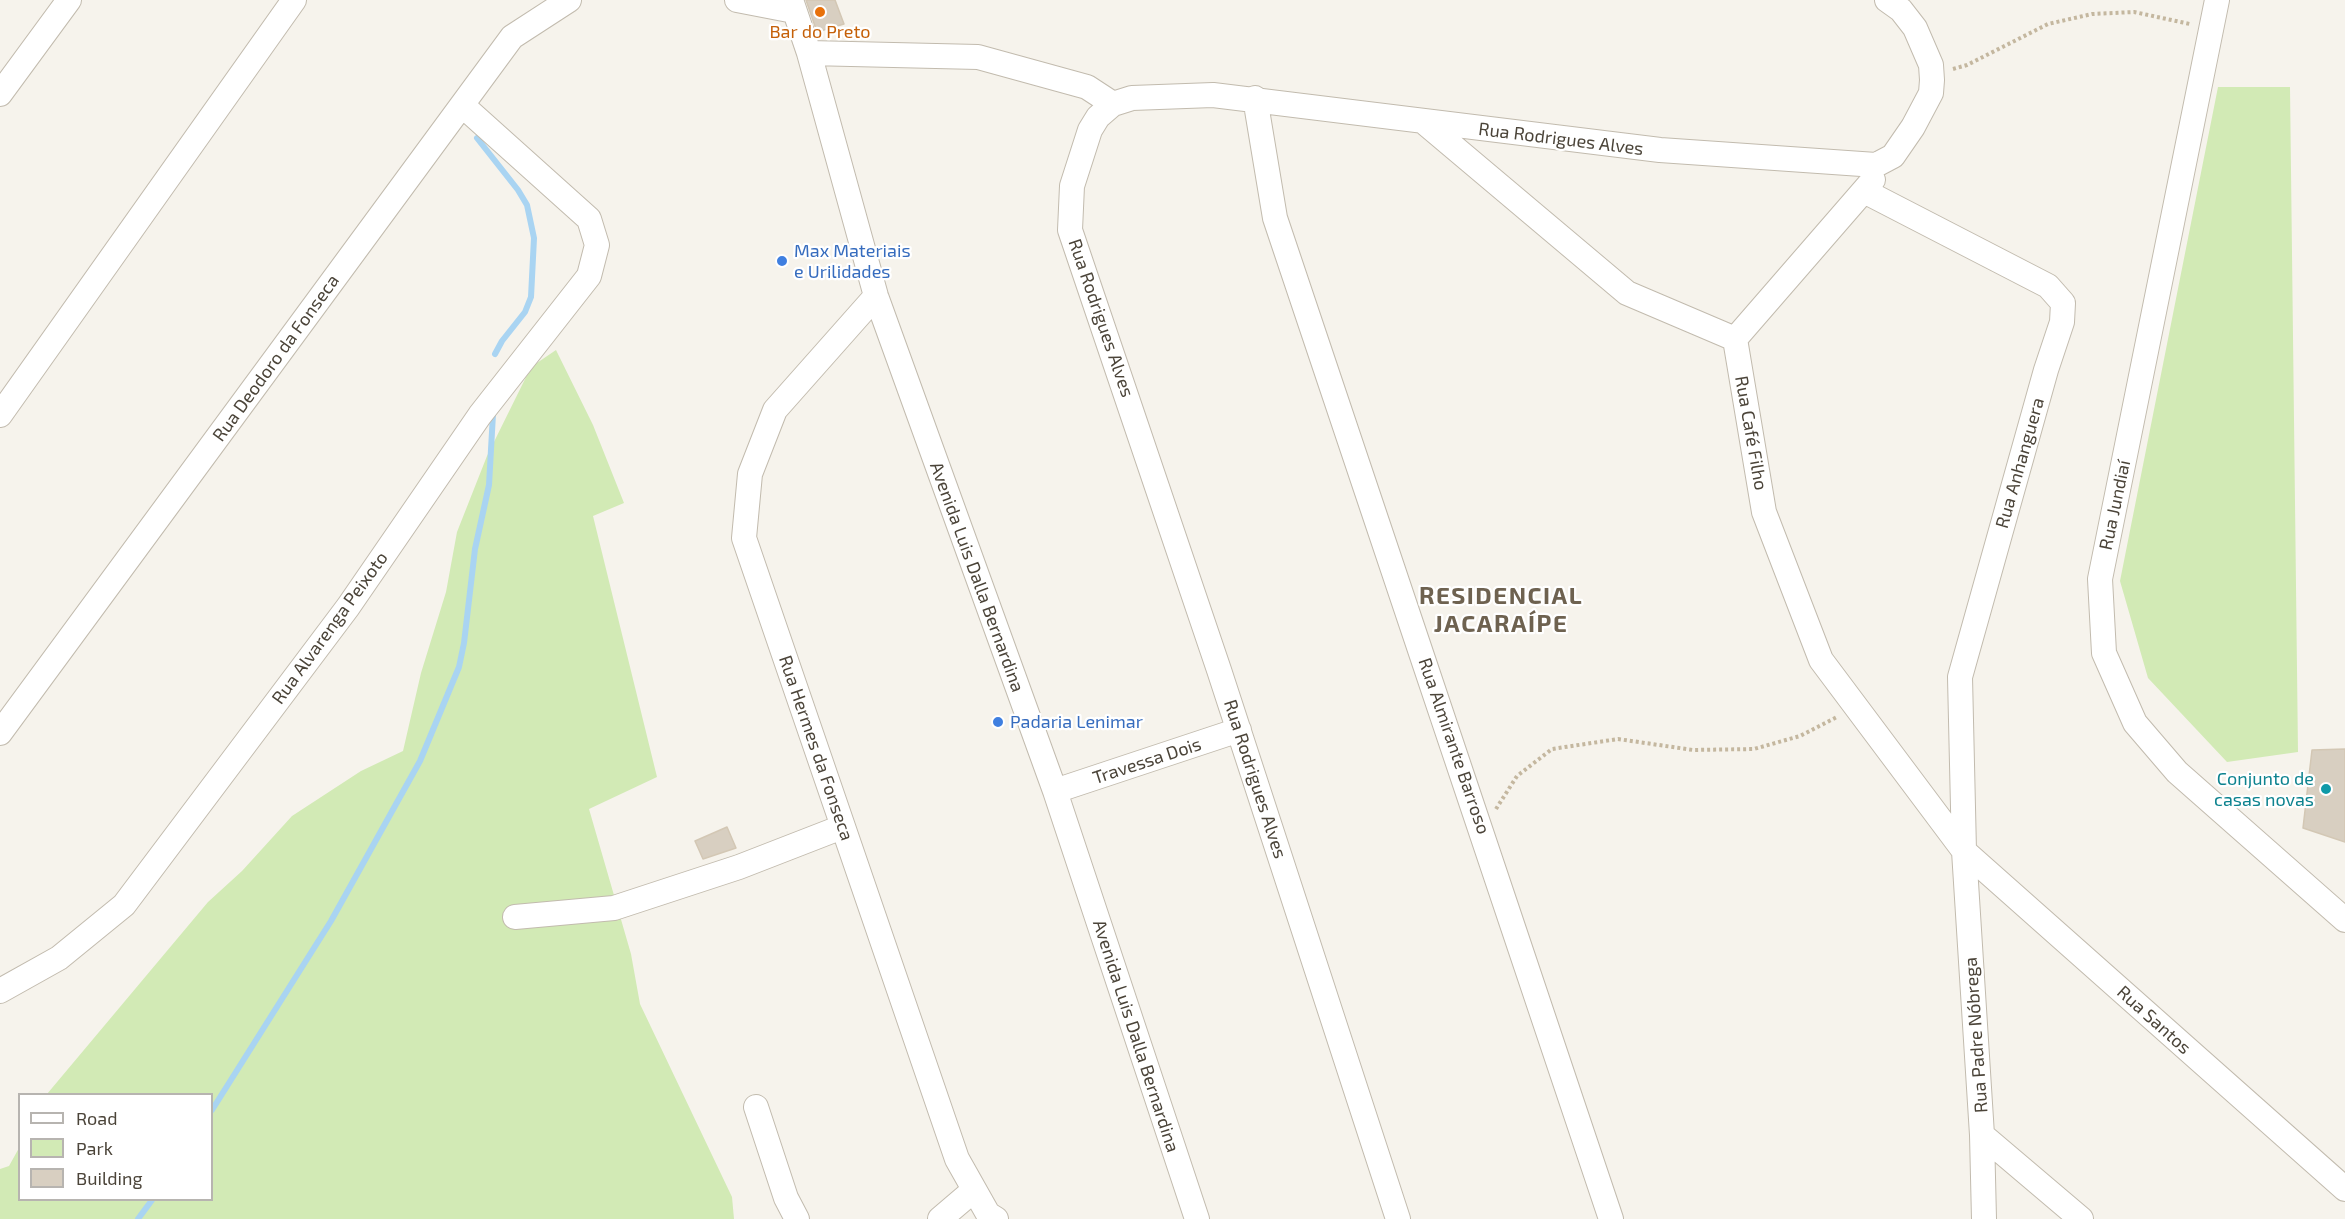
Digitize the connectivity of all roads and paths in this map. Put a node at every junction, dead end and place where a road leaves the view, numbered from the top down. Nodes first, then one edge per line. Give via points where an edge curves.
1 (69, 0) edge
2 (294, 0) edge
3 (569, 0) edge
4 (737, 0) edge
5 (1887, 0) edge
6 (2217, 0) edge
7 (793, 5) edge
8 (2212, 29) junction
9 (809, 53) junction
10 (1932, 74) junction
11 (0, 94) edge
12 (1255, 98) junction
13 (1113, 104) junction
14 (462, 105) junction
15 (1424, 122) junction
16 (1893, 156) junction
17 (1864, 191) junction
18 (876, 296) junction
19 (1735, 339) junction
20 (0, 415) edge
21 (1856, 708) junction
22 (1239, 730) junction
23 (0, 733) edge
24 (1055, 792) junction
25 (842, 827) junction
26 (1482, 829) junction
27 (1964, 850) junction
28 (515, 917) dead end
29 (2345, 920) edge
30 (0, 991) edge
31 (756, 1107) dead end
32 (1982, 1135) junction
33 (2345, 1189) edge
34 (974, 1190) junction
35 (797, 1219) edge
36 (940, 1219) edge
37 (996, 1219) edge
38 (1197, 1219) edge
39 (1398, 1219) edge
40 (1611, 1219) edge
41 (1984, 1219) edge
42 (2081, 1219) edge

1 - 11 street
2 - 20 street
3 - 14 street, Rua Deodoro da Fonseca via 512,37
4 - 7 street
5 - 10 street via 1915,28
6 - 8 street, Rua Jundiaí
7 - 9 street, Avenida Luis Dalla Bernardina
8 - 10 path via 2134,12 2092,14 2048,24 1967,65
8 - 29 street, Rua Jundiaí via 2100,579 2104,653 2135,723 2177,772
9 - 13 street via 978,57 1087,87
9 - 18 street, Avenida Luis Dalla Bernardina
10 - 16 street via 1931,93 1923,111
12 - 13 street, Rua Rodrigues Alves via 1171,95 1132,98
12 - 15 street, Rua Rodrigues Alves
12 - 26 street, Rua Almirante Barroso via 1275,218
13 - 22 street, Rua Rodrigues Alves via 1098,117 1080,157 1070,201 1070,230
14 - 23 street, Rua Deodoro da Fonseca
14 - 30 street, Rua Alvarenga Peixoto via 589,219 597,245 589,276 480,415 348,607 124,905 59,958
15 - 16 street, Rua Rodrigues Alves via 1660,150 1829,164 1876,165
15 - 19 street via 1628,293
16 - 17 street
17 - 19 street
17 - 27 street, Rua Anhanguera via 2048,286 2063,303 2062,322 1960,677
18 - 24 street, Avenida Luis Dalla Bernardina
18 - 25 street, Rua Hermes da Fonseca via 775,410 750,474 744,538
19 - 21 street, Rua Café Filho via 1764,512 1821,660
21 - 26 path via 1800,736 1754,748 1693,750 1618,739 1552,748 1517,776
21 - 27 street, Rua Café Filho
22 - 24 street, Travessa Dois
22 - 39 street, Rua Rodrigues Alves
24 - 38 street, Avenida Luis Dalla Bernardina
25 - 28 street via 739,867 614,908
25 - 34 street, Rua Hermes da Fonseca via 957,1159
26 - 40 street, Rua Almirante Barroso
27 - 32 street, Rua Padre Nóbrega
27 - 33 street, Rua Santos
31 - 35 street via 786,1198
32 - 41 street, Rua Padre Nóbrega
32 - 42 street
34 - 36 street
34 - 37 street, Rua Hermes da Fonseca via 987,1214

